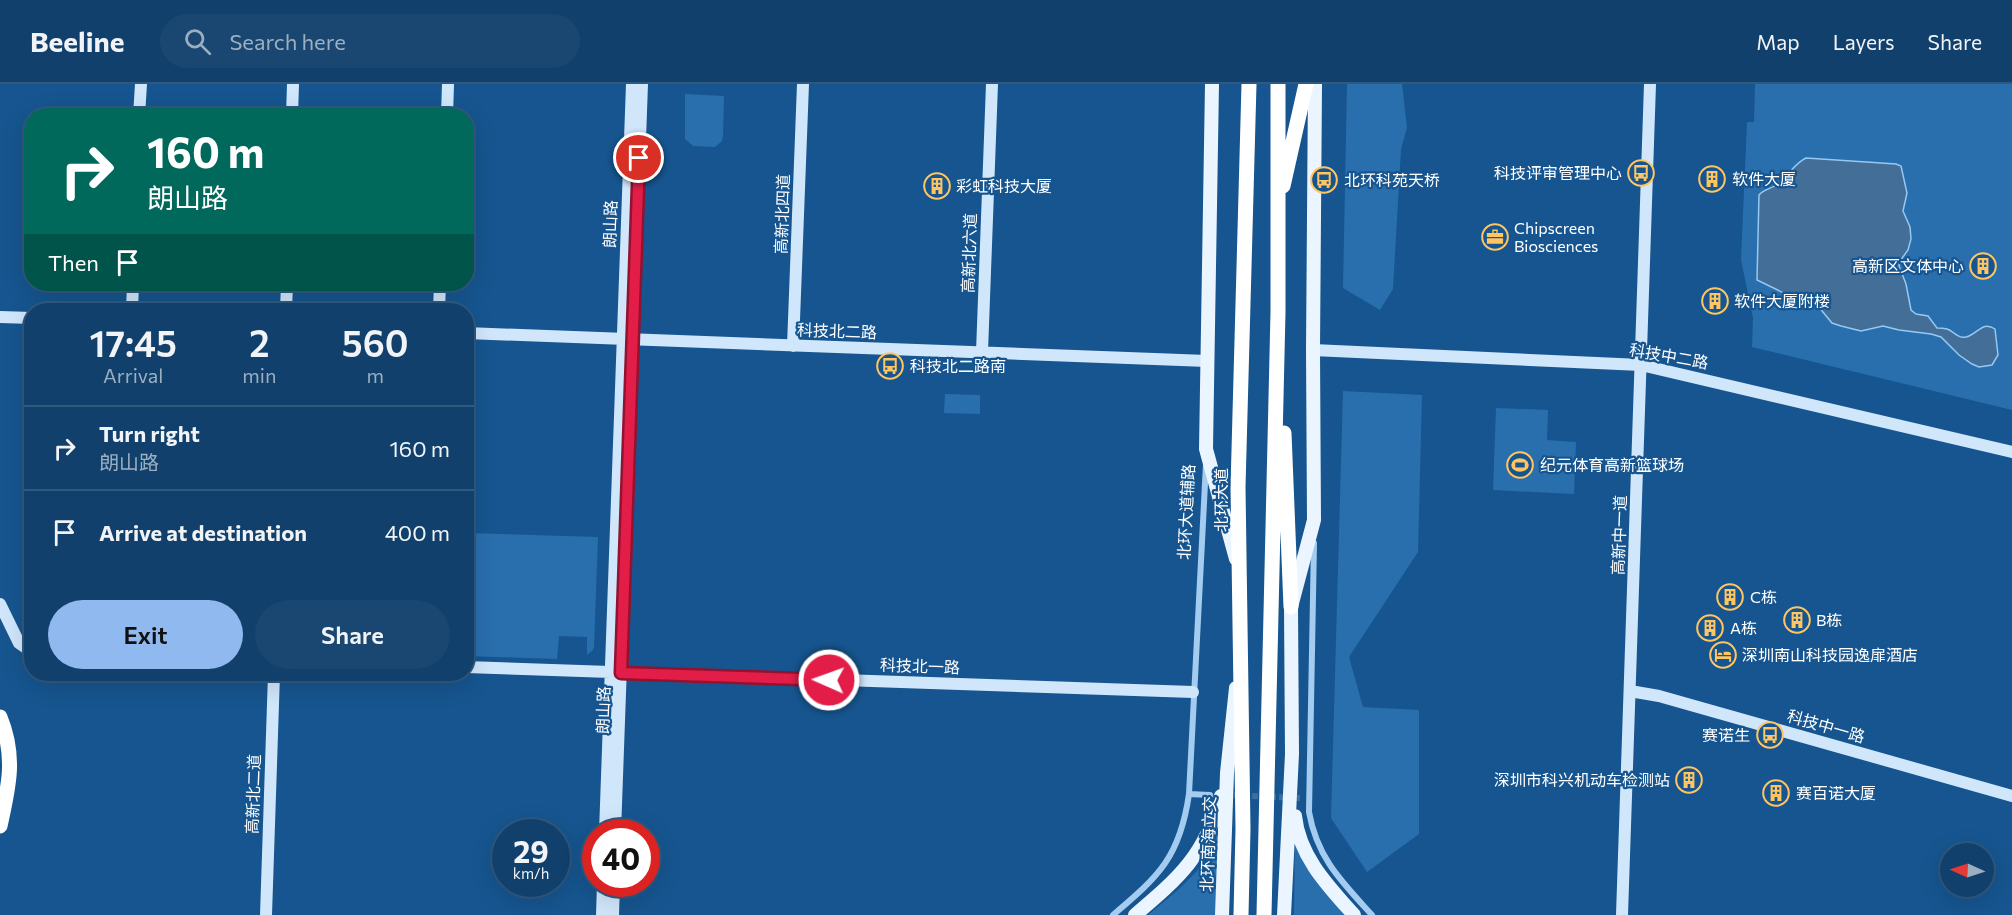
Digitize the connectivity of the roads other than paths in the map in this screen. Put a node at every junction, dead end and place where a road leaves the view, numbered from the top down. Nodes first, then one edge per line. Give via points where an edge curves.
1 (141, 84) edge
2 (293, 84) edge
3 (448, 84) edge
4 (632, 84) edge
5 (642, 84) edge
6 (803, 84) edge
7 (992, 84) edge
8 (1212, 84) edge
9 (1249, 84) edge
10 (1278, 84) edge
11 (1306, 84) edge
12 (1315, 84) edge
13 (1650, 84) edge
14 (140, 108) edge
15 (292, 108) edge
16 (447, 108) edge
17 (1276, 225) junction
18 (1278, 312) junction
19 (0, 317) edge
20 (24, 318) edge
21 (474, 333) edge
22 (628, 339) junction
23 (793, 346) junction
24 (1313, 350) junction
25 (982, 352) junction
26 (1207, 361) junction
27 (1641, 365) junction
28 (1206, 449) junction
29 (2012, 452) edge
30 (1314, 520) junction
31 (1240, 579) junction
32 (0, 604) edge
33 (1291, 607) junction
34 (24, 646) edge
35 (1240, 653) junction
36 (474, 667) edge
37 (616, 673) junction
38 (274, 681) edge
39 (1630, 691) junction
40 (1193, 692) junction
41 (0, 717) edge
42 (1292, 754) junction
43 (1227, 773) junction
44 (1189, 794) junction
45 (1210, 795) dead end
46 (2012, 796) edge
47 (1300, 798) tunnel mouth
48 (1308, 798) junction
49 (606, 819) edge
50 (615, 819) edge
51 (0, 826) edge
52 (603, 897) edge
53 (614, 897) edge
54 (266, 915) edge
55 (602, 915) edge
56 (613, 915) edge
57 (1113, 915) edge
58 (1134, 915) edge
59 (1222, 915) edge
60 (1241, 915) edge
61 (1264, 915) edge
62 (1284, 915) edge
63 (1354, 915) edge
64 (1372, 915) edge
65 (1622, 915) edge

1 - 14 street
2 - 15 street
3 - 16 street
4 - 22 street, 朗山路
5 - 22 street, 朗山路
6 - 23 street, 高新北四道
7 - 25 street, 高新北六道
8 - 26 main road, 北环大道辅路
9 - 31 highway, 北环大道 via 1238,487
10 - 17 highway
11 - 17 highway
12 - 24 main road
13 - 27 street, 高新中一道
17 - 18 highway
18 - 33 highway
18 - 61 highway
19 - 20 street
21 - 22 street, 科技北二路
22 - 23 street, 科技北二路
22 - 37 street, 朗山路
23 - 25 street, 科技北二路
24 - 27 street, 科技中二路
24 - 30 main road
25 - 26 street, 科技北二路
26 - 28 main road, 北环大道辅路
27 - 29 street, 科技中二路
27 - 39 street, 高新中一道
28 - 31 main road
28 - 40 street, 北环大道辅路
30 - 33 main road
30 - 48 street
31 - 35 highway, 北环大道
32 - 34 street
33 - 42 main road
35 - 43 main road
35 - 60 highway, 北环大道
36 - 37 street, 科技北一路
37 - 40 street, 科技北一路
37 - 49 street, 朗山路
37 - 50 street, 朗山路
38 - 54 street, 高新北二道
39 - 46 street, 科技中一路
39 - 65 street, 高新中一道
40 - 44 street, 北环大道辅路
41 - 51 highway via 10,754
42 - 62 main road
42 - 63 main road via 1298,835 1327,885
43 - 58 main road via 1211,830 1193,860
43 - 59 main road, 北环南海立交
44 - 45 street
44 - 57 street, 北环大道辅路 via 1180,836 1162,870
47 - 48 street
48 - 64 street via 1311,826 1324,857
52 - 55 street
53 - 56 street

